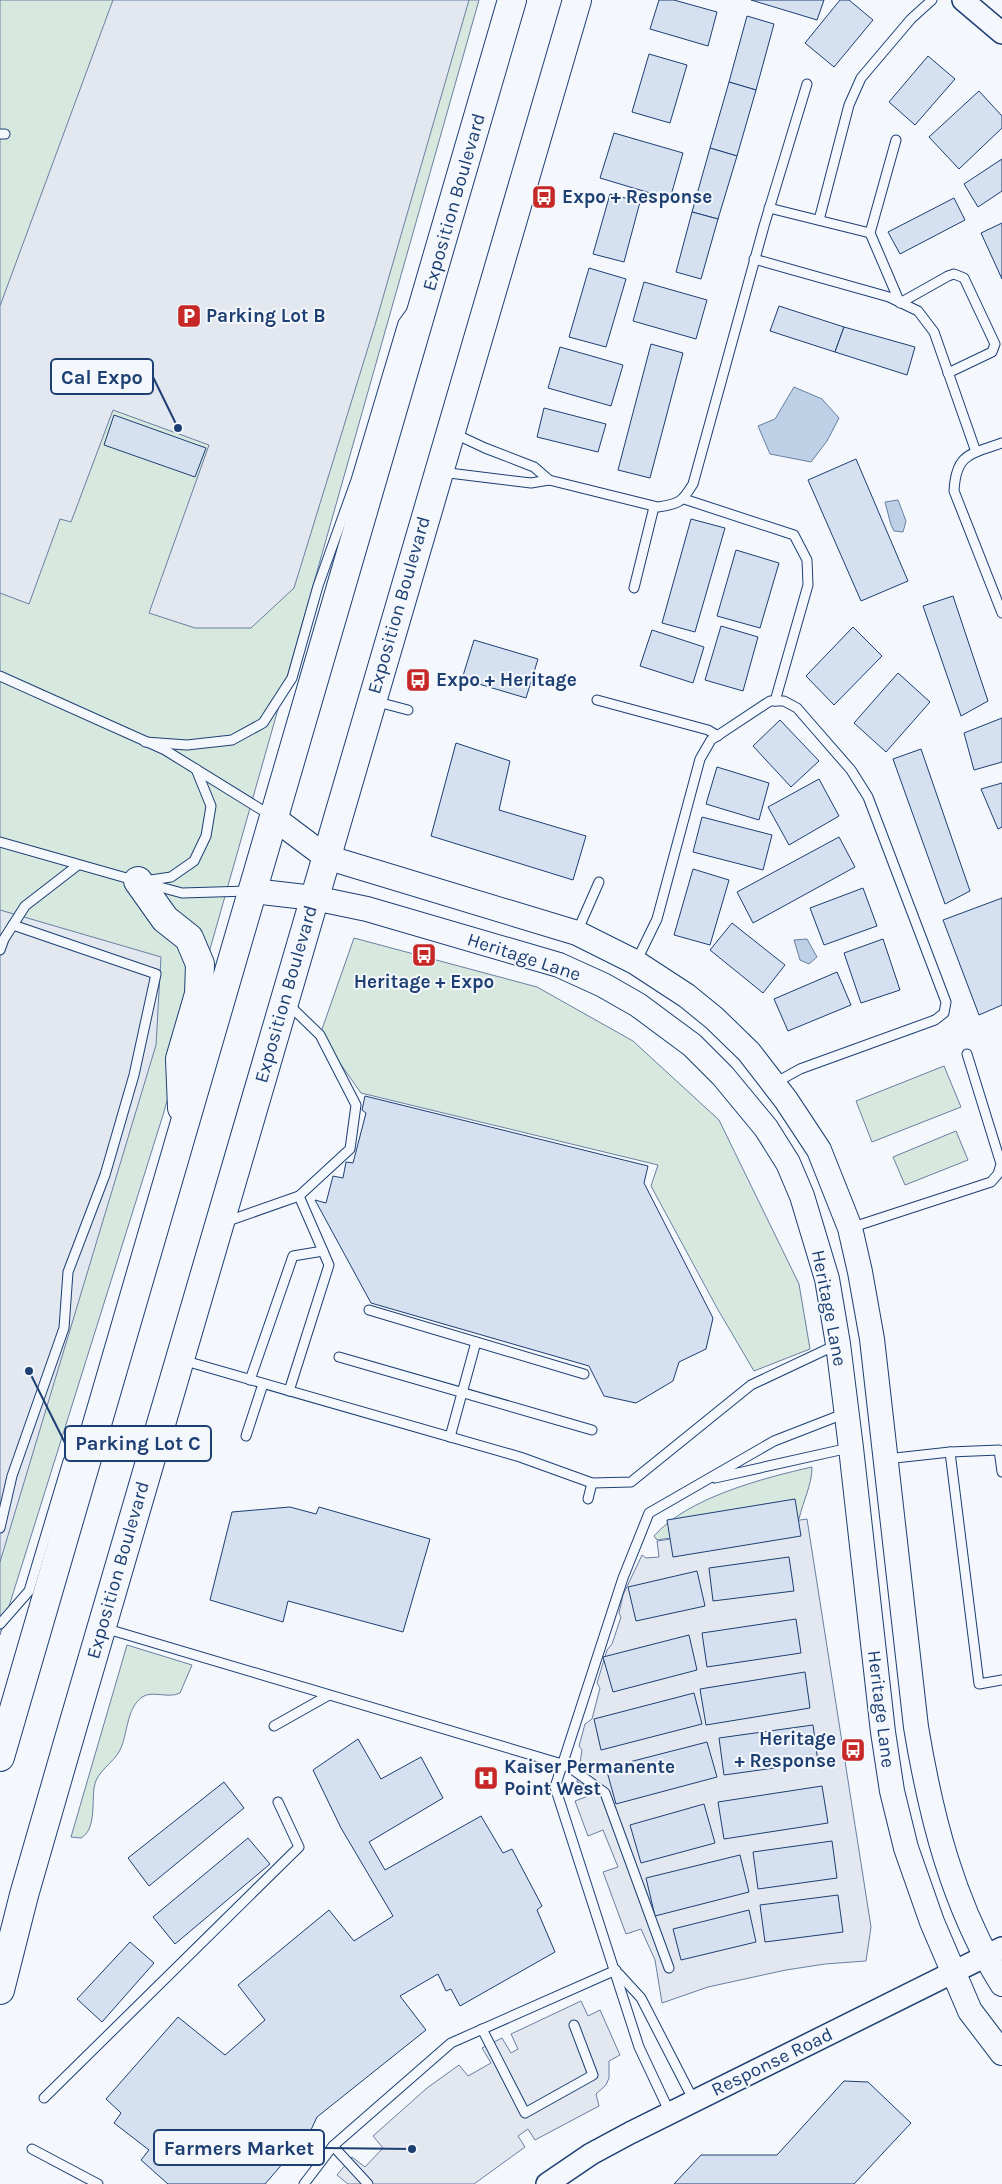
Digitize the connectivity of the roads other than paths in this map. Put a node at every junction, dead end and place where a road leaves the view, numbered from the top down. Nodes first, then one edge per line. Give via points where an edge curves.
1 (512, 0) edge
2 (577, 0) edge
3 (932, 0) edge
4 (963, 0) edge
5 (1002, 33) edge
6 (807, 84) dead end
7 (896, 140) dead end
8 (769, 208) junction
9 (818, 220) junction
10 (870, 232) junction
11 (754, 259) junction
12 (428, 290) junction
13 (900, 303) junction
14 (948, 374) junction
15 (450, 432) junction
16 (1001, 445) edge
17 (976, 452) junction
18 (438, 472) junction
19 (549, 480) junction
20 (684, 499) junction
21 (654, 507) junction
22 (634, 588) dead end
23 (1002, 613) edge
24 (0, 676) edge
25 (372, 700) junction
26 (597, 700) dead end
27 (775, 701) junction
28 (408, 710) dead end
29 (718, 736) junction
30 (145, 742) junction
31 (196, 769) junction
32 (274, 818) junction
33 (0, 842) edge
34 (326, 857) junction
35 (78, 864) junction
36 (138, 882) junction
37 (599, 882) dead end
38 (253, 891) junction
39 (314, 898) junction
40 (13, 925) junction
41 (577, 933) junction
42 (0, 950) edge
43 (635, 962) junction
44 (284, 999) junction
45 (967, 1054) dead end
46 (774, 1084) junction
47 (183, 1130) junction
48 (299, 1196) junction
49 (219, 1224) junction
50 (850, 1228) junction
51 (323, 1251) junction
52 (369, 1310) dead end
53 (476, 1342) junction
54 (838, 1344) junction
55 (339, 1356) dead end
56 (180, 1360) junction
57 (584, 1374) dead end
58 (250, 1380) junction
59 (263, 1384) junction
60 (289, 1391) junction
61 (462, 1393) junction
62 (846, 1413) junction
63 (592, 1430) dead end
64 (93, 1436) junction
65 (246, 1436) dead end
66 (450, 1437) junction
67 (851, 1448) junction
68 (950, 1452) junction
69 (885, 1459) junction
70 (1002, 1472) edge
71 (705, 1480) junction
72 (592, 1483) junction
73 (588, 1499) dead end
74 (0, 1528) edge
75 (0, 1624) edge
76 (101, 1628) junction
77 (1002, 1680) edge
78 (329, 1695) junction
79 (274, 1726) dead end
80 (0, 1757) edge
81 (562, 1764) junction
82 (278, 1802) dead end
83 (994, 1952) edge
84 (669, 1968) dead end
85 (616, 1970) junction
86 (954, 1972) junction
87 (1002, 1984) edge
88 (0, 1990) edge
89 (574, 2024) dead end
90 (482, 2029) junction
91 (1002, 2054) edge
92 (44, 2098) dead end
93 (694, 2101) junction
94 (670, 2113) junction
95 (333, 2146) junction
96 (32, 2149) dead end
97 (557, 2181) edge
98 (98, 2184) edge
99 (304, 2184) edge
100 (368, 2184) edge

1 - 12 main road, Exposition Boulevard
2 - 15 main road, Exposition Boulevard
3 - 9 lane via 911,19 861,78 849,105
4 - 5 street
6 - 8 lane
7 - 10 lane
8 - 9 lane
8 - 11 lane
9 - 10 lane
10 - 13 lane
11 - 13 lane via 889,297
11 - 20 lane via 693,484
12 - 30 lane via 403,323 356,480 318,586 292,678 263,723 232,740 187,745
12 - 32 main road, Exposition Boulevard
13 - 14 lane via 918,311 934,332
13 - 14 lane via 948,276 954,274 964,278 995,344 992,352
14 - 17 lane
15 - 18 main road, Exposition Boulevard
15 - 19 lane via 534,467
16 - 17 lane
17 - 23 lane via 960,461 955,473 954,491
18 - 19 lane via 531,483
18 - 25 main road, Exposition Boulevard
19 - 21 lane
20 - 21 lane via 675,504
20 - 27 lane via 794,536 807,560 808,585
21 - 22 lane
24 - 30 lane
25 - 28 lane
25 - 34 main road, Exposition Boulevard
26 - 29 lane via 708,730
27 - 29 lane via 770,700
27 - 46 lane via 784,701 798,708 851,770 868,797 946,1002 944,1013 935,1020 800,1068
29 - 43 lane via 711,740 700,759 657,918
30 - 31 lane
31 - 32 lane
31 - 36 lane via 211,806 206,836 194,861 171,877
32 - 34 main road, Heritage Lane
32 - 38 main road, Exposition Boulevard
33 - 35 lane
34 - 39 main road, Exposition Boulevard
34 - 41 main road, Heritage Lane
35 - 36 lane
35 - 40 lane via 26,906
36 - 38 lane via 182,893
36 - 47 main road via 165,919 189,938 200,964 199,994 180,1059
37 - 41 lane
38 - 39 main road, Heritage Lane
38 - 47 main road, Exposition Boulevard
39 - 44 main road, Exposition Boulevard
39 - 54 main road, Heritage Lane via 368,909 559,965 638,1005 692,1045 757,1116 788,1163 802,1196 827,1279
40 - 42 lane
40 - 74 lane via 156,974 134,1075 105,1175 68,1272 64,1328 12,1476
41 - 43 main road, Heritage Lane
43 - 46 main road, Heritage Lane via 714,1018 749,1052
44 - 48 lane via 320,1035 356,1105 350,1149
44 - 49 main road, Exposition Boulevard
45 - 50 lane via 1001,1164 998,1174 991,1182
46 - 50 main road, Heritage Lane via 819,1150
47 - 64 main road, Exposition Boulevard
48 - 49 lane
48 - 51 lane
49 - 56 main road, Exposition Boulevard
50 - 69 main road, Heritage Lane via 872,1339
51 - 58 lane via 293,1256
51 - 60 lane via 329,1265
52 - 53 lane
53 - 57 lane
53 - 61 lane
54 - 62 main road, Heritage Lane
54 - 72 lane via 751,1385 631,1482
55 - 61 lane
56 - 58 lane
56 - 76 main road, Exposition Boulevard
58 - 59 lane
59 - 60 lane
59 - 65 lane
60 - 66 lane
61 - 63 lane
61 - 66 lane
62 - 67 main road, Heritage Lane
62 - 71 lane via 774,1441
64 - 75 lane via 68,1460 29,1591
64 - 80 main road, Exposition Boulevard
66 - 72 lane
67 - 71 lane
67 - 86 main road, Heritage Lane via 892,1791 906,1848
68 - 69 lane
68 - 70 lane via 999,1450
68 - 77 lane via 979,1684
69 - 83 main road, Heritage Lane via 915,1717 926,1784 939,1838 964,1913
71 - 81 lane via 649,1513 622,1578
72 - 73 lane
76 - 78 lane
76 - 88 main road, Exposition Boulevard
78 - 79 lane
78 - 81 lane
81 - 84 lane via 605,1793
81 - 85 lane via 555,1788
82 - 92 lane via 300,1847
83 - 86 street, Response Road
83 - 87 main road, Heritage Lane
85 - 90 lane
85 - 93 lane via 641,1998
85 - 94 lane via 640,2047
86 - 91 main road, Heritage Lane via 970,2011
86 - 93 street, Response Road
89 - 90 lane via 593,2075 525,2113
90 - 95 lane via 451,2043
93 - 94 street, Response Road
94 - 97 street, Response Road via 607,2146
95 - 99 lane
95 - 100 lane
96 - 98 lane

